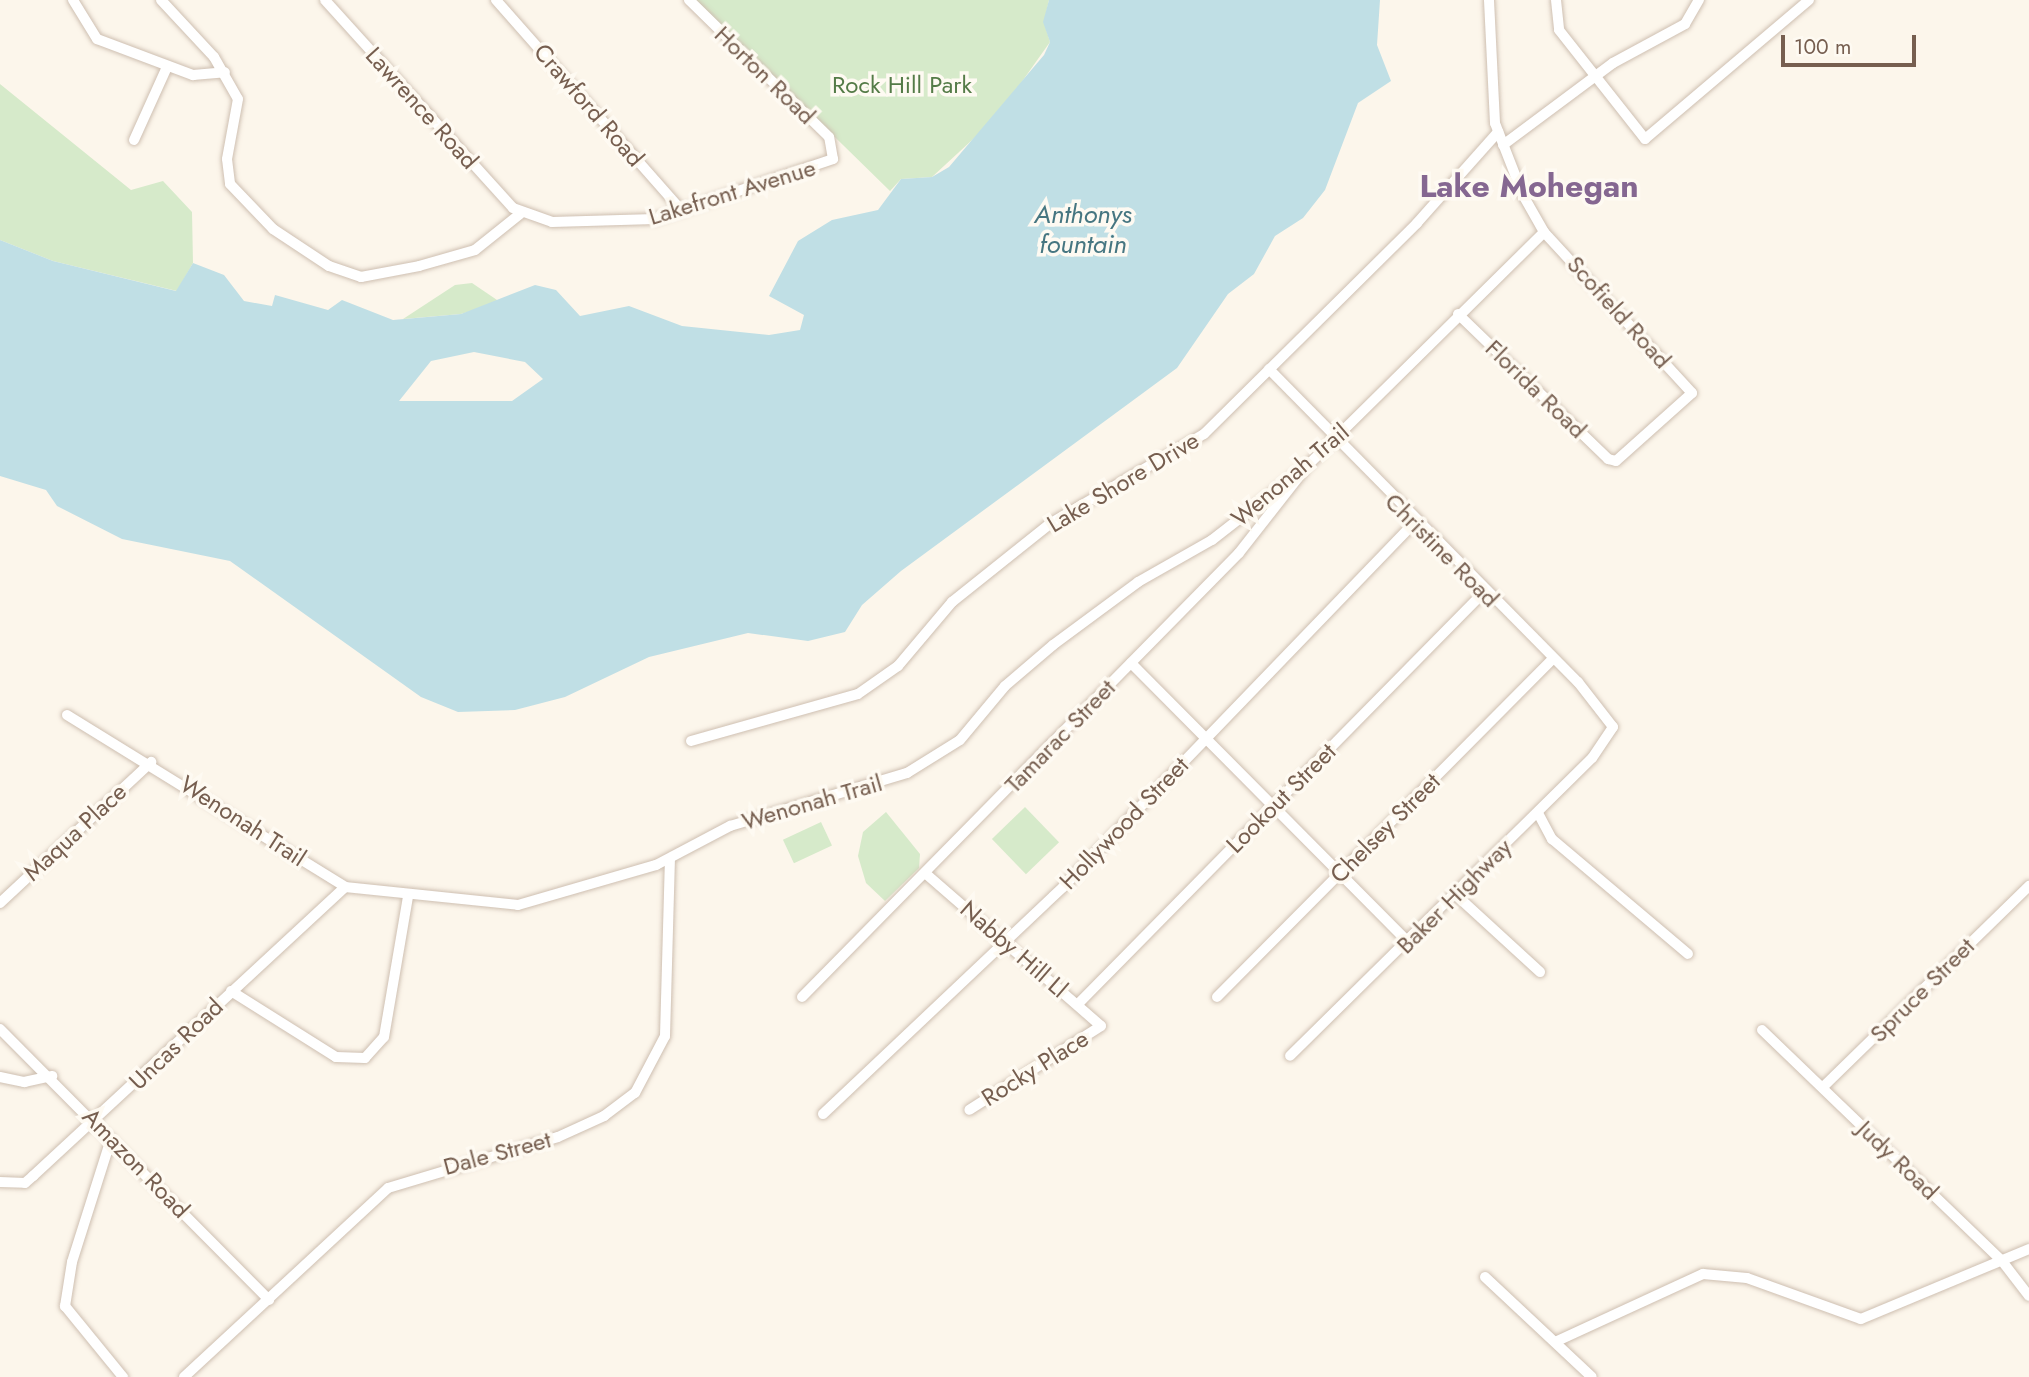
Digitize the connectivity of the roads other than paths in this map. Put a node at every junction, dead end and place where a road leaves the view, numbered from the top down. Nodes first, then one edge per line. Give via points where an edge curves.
1 (73, 0) edge
2 (161, 0) edge
3 (325, 0) edge
4 (496, 0) edge
5 (689, 0) edge
6 (1489, 0) edge
7 (1556, 0) edge
8 (1699, 0) edge
9 (1809, 0) edge
10 (167, 67) junction
11 (225, 72) junction
12 (1596, 76) junction
13 (1498, 132) junction
14 (134, 140) dead end
15 (1503, 145) junction
16 (835, 152) joint
17 (682, 211) junction
18 (520, 214) junction
19 (1544, 232) junction
20 (1458, 314) junction
21 (1269, 369) junction
22 (1333, 440) junction
23 (1616, 461) joint
24 (1307, 466) junction
25 (1414, 523) junction
26 (1484, 592) junction
27 (1553, 659) junction
28 (1131, 663) junction
29 (68, 715) dead end
30 (1612, 731) joint
31 (1204, 740) junction
32 (691, 741) dead end
33 (151, 762) junction
34 (1273, 805) junction
35 (1538, 813) junction
36 (670, 860) junction
37 (925, 873) junction
38 (1339, 874) junction
39 (345, 887) junction
40 (2024, 888) edge
41 (1456, 895) junction
42 (408, 896) junction
43 (2029, 898) edge
44 (0, 904) edge
45 (1004, 937) junction
46 (1408, 942) junction
47 (1688, 954) dead end
48 (1540, 972) dead end
49 (231, 991) junction
50 (802, 997) dead end
51 (1217, 997) dead end
52 (1078, 1004) junction
53 (1101, 1027) joint
54 (0, 1028) edge
55 (1762, 1030) dead end
56 (1290, 1056) dead end
57 (0, 1076) edge
58 (52, 1076) junction
59 (1823, 1087) junction
60 (969, 1110) dead end
61 (823, 1114) dead end
62 (96, 1121) junction
63 (111, 1139) junction
64 (0, 1182) edge
65 (2029, 1249) edge
66 (2002, 1261) junction
67 (1485, 1277) dead end
68 (2029, 1296) edge
69 (269, 1300) junction
70 (1555, 1342) junction
71 (123, 1377) edge
72 (184, 1377) edge
73 (1592, 1377) edge

1 - 10 street via 97,39
2 - 11 street
3 - 18 street, Lawrence Road
4 - 17 street, Crawford Road
5 - 16 street, Horton Road via 829,137
6 - 13 street, Scofield Road
7 - 12 street via 1559,30
8 - 12 street via 1685,24
9 - 12 street via 1645,139
10 - 11 street via 193,75
10 - 14 street
11 - 18 street via 239,108 227,176 241,199 341,273 389,273 475,250
12 - 15 street
13 - 15 street, Scofield Road
13 - 21 street, Lake Shore Drive via 1425,214
15 - 19 street, Scofield Road
16 - 17 street, Lakefront Avenue via 822,166
17 - 18 street, Lakefront Avenue via 623,222 552,222
19 - 20 street, Wenonah Trail
19 - 23 street, Scofield Road via 1692,393
20 - 22 street, Wenonah Trail
20 - 23 street, Florida Road
21 - 22 street, Christine Road
21 - 32 street, Lake Shore Drive via 1194,442 1051,523 952,602 898,666 858,694
22 - 24 street, Wenonah Trail
22 - 25 street, Christine Road
24 - 28 street, Tamarac Street via 1239,553
24 - 36 street, Wenonah Trail via 1212,540 1138,582 1053,645 1005,686 960,740 907,773 730,827
25 - 26 street, Christine Road
25 - 31 street, Hollywood Street
26 - 27 street, Christine Road
26 - 34 street, Lookout Street
27 - 30 street, Christine Road via 1609,719
27 - 38 street, Chelsey Street
28 - 31 street
28 - 37 street, Tamarac Street
29 - 33 street, Wenonah Trail
30 - 35 street, Baker Highway
31 - 34 street
31 - 45 street, Hollywood Street via 1063,887
33 - 39 street, Wenonah Trail
33 - 44 street, Maqua Place
34 - 38 street
34 - 52 street, Lookout Street
35 - 41 street, Baker Highway
35 - 47 street via 1552,838
36 - 42 street, Wenonah Trail via 518,905
36 - 69 street, Dale Street via 665,1036 641,1086 604,1116 568,1133 388,1188
37 - 45 street, Nabby Hill Ll
37 - 50 street, Tamarac Street
38 - 46 street
38 - 51 street, Chelsey Street
39 - 42 street, Wenonah Trail
39 - 49 street, Uncas Road
40 - 43 street
40 - 59 street, Spruce Street
41 - 46 street, Baker Highway
41 - 48 street
42 - 49 street via 380,1045 365,1058 336,1057
45 - 52 street, Nabby Hill Ll
45 - 61 street, Hollywood Street
46 - 56 street, Baker Highway
49 - 62 street, Uncas Road
52 - 53 street, Nabby Hill Ll
53 - 60 street, Rocky Place
54 - 58 street, Amazon Road
55 - 59 street, Judy Road
57 - 58 street via 24,1082
58 - 62 street, Amazon Road
59 - 66 street, Judy Road
62 - 63 street, Amazon Road
62 - 64 street, Uncas Road via 25,1183
63 - 69 street, Amazon Road
63 - 71 street via 72,1262 65,1306
65 - 66 street
66 - 68 street, Judy Road
66 - 70 street via 1861,1319 1747,1278 1703,1274
67 - 70 street
69 - 72 street, Dale Street
70 - 73 street

